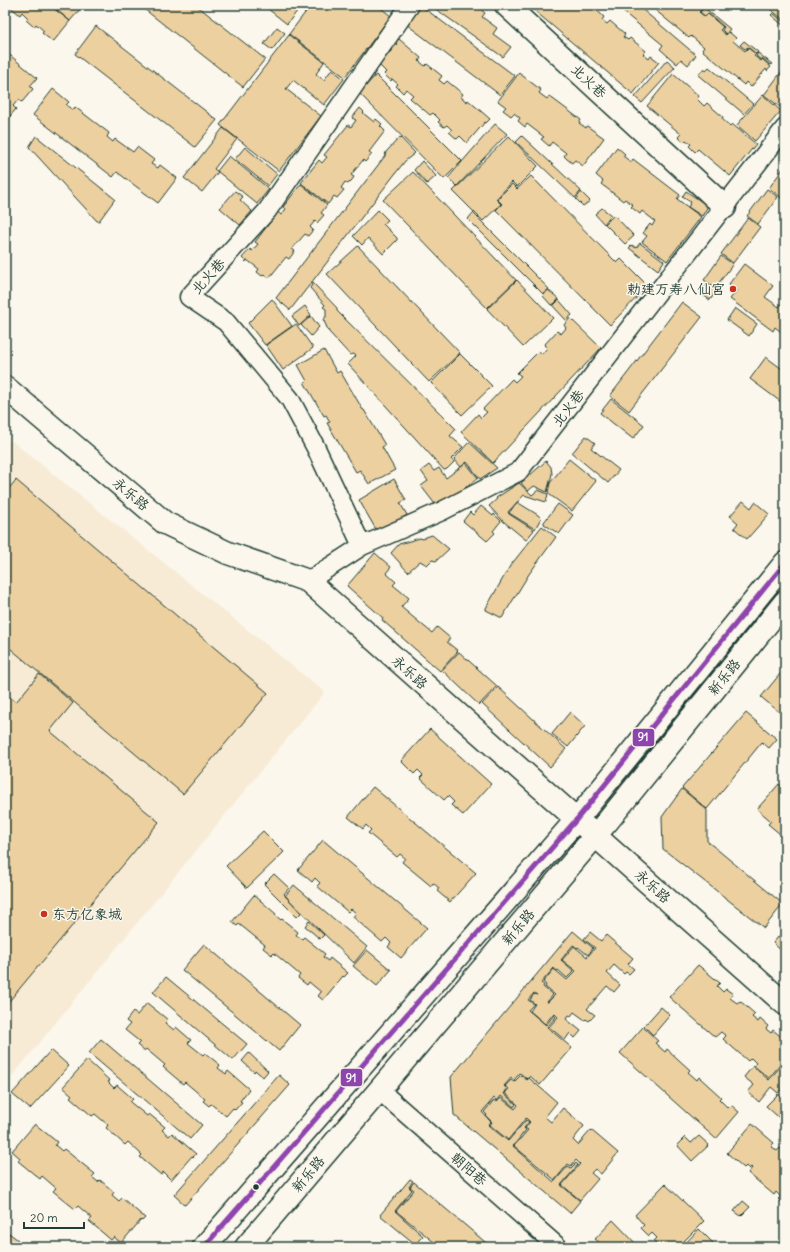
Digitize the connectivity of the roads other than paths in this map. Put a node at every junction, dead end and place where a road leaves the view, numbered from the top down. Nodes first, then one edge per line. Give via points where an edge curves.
1 (410, 5) edge
2 (506, 5) edge
3 (785, 128) edge
4 (725, 206) junction
5 (5, 387) edge
6 (362, 546) junction
7 (785, 563) edge
8 (308, 581) junction
9 (785, 602) edge
10 (577, 819) junction
11 (595, 835) junction
12 (785, 1004) edge
13 (379, 1090) junction
14 (204, 1247) edge
15 (246, 1247) edge
16 (558, 1247) edge

1 - 6 street, 北火巷 via 267,211 189,297 226,322 290,399
2 - 4 main road, 北火巷
3 - 4 street, 北火巷
4 - 6 street, 北火巷 via 518,472 442,511
5 - 8 main road, 永乐路 via 165,523 228,553
6 - 8 street, 北火巷
7 - 10 main road, 新乐路
8 - 10 main road, 永乐路
9 - 11 main road, 新乐路
10 - 11 main road, 永乐路
10 - 14 main road, 新乐路
11 - 12 main road, 永乐路
11 - 13 main road, 新乐路
13 - 15 main road, 新乐路
13 - 16 street, 朝阳巷

